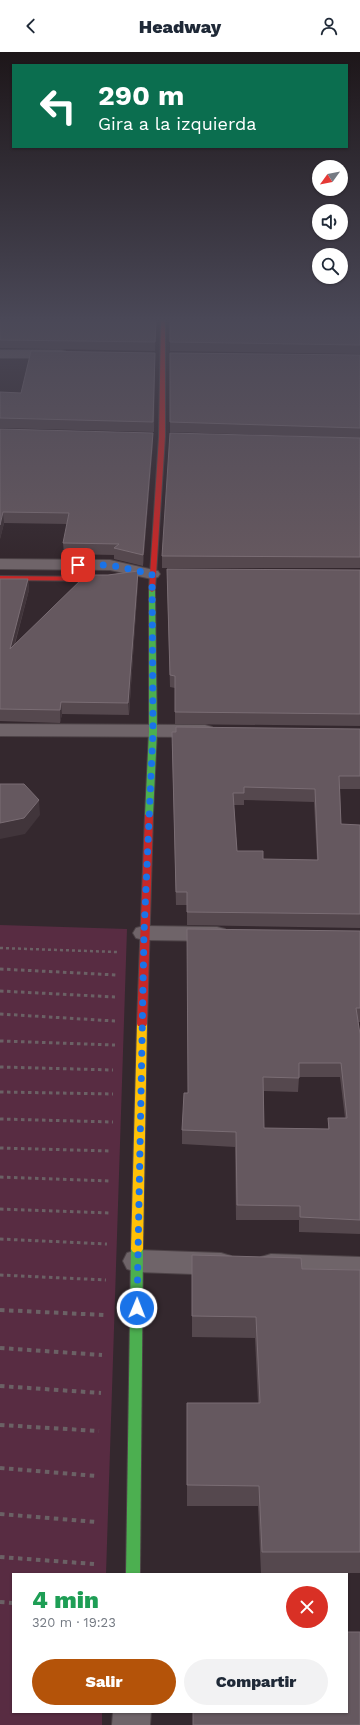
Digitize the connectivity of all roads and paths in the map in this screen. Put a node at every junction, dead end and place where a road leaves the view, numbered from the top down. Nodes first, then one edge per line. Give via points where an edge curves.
1 (160, 399) edge
2 (147, 437) edge
3 (162, 437) junction
4 (178, 438) edge
5 (0, 564) edge
6 (156, 574) junction
7 (0, 578) edge
8 (0, 730) edge
9 (153, 731) junction
10 (224, 732) edge
11 (144, 933) junction
12 (240, 934) edge
13 (0, 948) edge
14 (120, 952) dead end
15 (0, 969) edge
16 (119, 975) dead end
17 (0, 991) edge
18 (118, 997) dead end
19 (0, 1014) edge
20 (117, 1021) dead end
21 (0, 1041) edge
22 (115, 1045) dead end
23 (0, 1067) edge
24 (114, 1070) dead end
25 (0, 1092) edge
26 (114, 1094) dead end
27 (0, 1119) edge
28 (113, 1122) dead end
29 (0, 1148) edge
30 (111, 1151) dead end
31 (0, 1177) edge
32 (110, 1181) dead end
33 (0, 1208) edge
34 (109, 1213) dead end
35 (0, 1239) edge
36 (107, 1244) dead end
37 (137, 1261) junction
38 (360, 1268) edge
39 (0, 1276) edge
40 (106, 1280) dead end
41 (0, 1310) edge
42 (104, 1315) dead end
43 (0, 1348) edge
44 (102, 1355) dead end
45 (0, 1386) edge
46 (101, 1393) dead end
47 (0, 1425) edge
48 (99, 1430) dead end
49 (0, 1468) edge
50 (97, 1476) dead end
51 (0, 1514) edge
52 (96, 1522) dead end
53 (0, 1557) edge
54 (94, 1564) dead end
55 (133, 1573) edge
56 (0, 1602) edge
57 (12, 1603) edge
58 (132, 1713) edge
59 (131, 1725) edge

1 - 3 street
2 - 3 street
3 - 4 street
3 - 6 street
5 - 6 street via 110,565
6 - 7 street via 108,580
6 - 9 street
8 - 9 street
9 - 10 street
9 - 11 street
11 - 12 street
11 - 37 street
13 - 14 path
15 - 16 path
17 - 18 path
19 - 20 path
21 - 22 path
23 - 24 path
25 - 26 path
27 - 28 path
29 - 30 path
31 - 32 path
33 - 34 path
35 - 36 path
37 - 38 street
37 - 55 street
39 - 40 path
41 - 42 path
43 - 44 path
45 - 46 path
47 - 48 path
49 - 50 path
51 - 52 path
53 - 54 path
56 - 57 path
58 - 59 street

